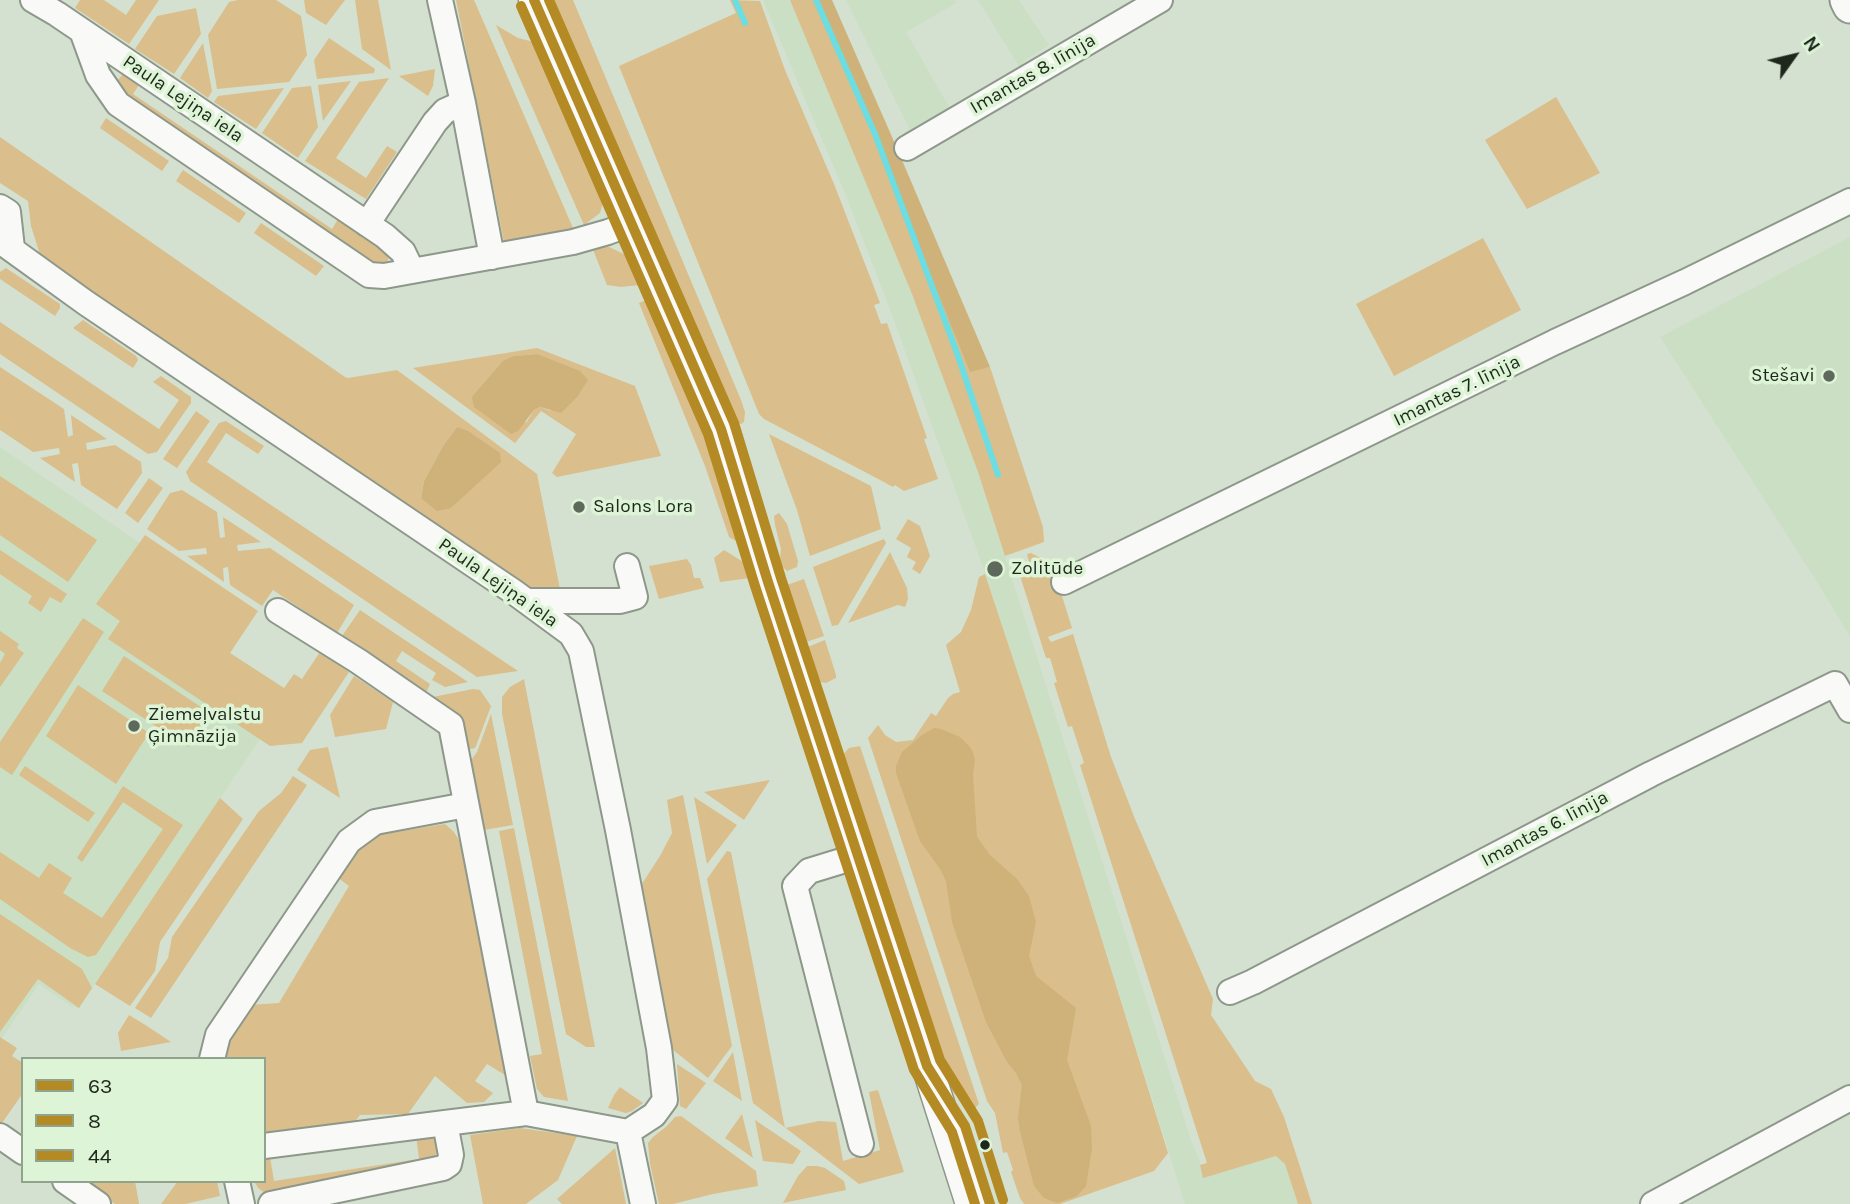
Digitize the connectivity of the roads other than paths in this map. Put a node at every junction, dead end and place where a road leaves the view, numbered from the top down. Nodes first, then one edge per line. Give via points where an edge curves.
1 (440, 0) edge
2 (534, 0) edge
3 (1160, 0) edge
4 (1847, 0) edge
5 (47, 3) edge
6 (1850, 6) edge
7 (82, 31) junction
8 (463, 103) junction
9 (907, 148) dead end
10 (1850, 201) edge
11 (0, 207) edge
12 (632, 223) junction
13 (368, 224) junction
14 (6, 244) edge
15 (492, 257) junction
16 (412, 271) junction
17 (627, 566) dead end
18 (1064, 583) dead end
19 (527, 601) junction
20 (278, 611) dead end
21 (1850, 710) edge
22 (466, 805) junction
23 (858, 856) junction
24 (1230, 992) dead end
25 (212, 1057) edge
26 (1850, 1098) edge
27 (526, 1113) junction
28 (445, 1123) junction
29 (628, 1132) junction
30 (0, 1136) edge
31 (861, 1144) dead end
32 (266, 1146) edge
33 (21, 1151) edge
34 (68, 1183) edge
35 (237, 1183) edge
36 (97, 1204) edge
37 (242, 1204) edge
38 (271, 1204) edge
39 (643, 1204) edge
40 (971, 1204) edge
41 (1653, 1204) edge

1 - 8 street
2 - 12 street
3 - 9 street, Imantas 8. līnija
4 - 6 main road
5 - 7 street, Paula Lejiņa iela
7 - 13 street, Paula Lejiņa iela
7 - 16 street via 98,75 126,110 369,275
8 - 13 street via 435,121
8 - 15 street
10 - 18 street, Imantas 7. līnija
11 - 14 street via 8,212
12 - 15 street via 573,242
12 - 23 street via 721,429
13 - 16 street, Paula Lejiņa iela via 403,252
14 - 19 street, Paula Lejiņa iela
15 - 16 street
17 - 19 street via 635,597
19 - 29 street, Paula Lejiņa iela via 570,634 581,651 659,1048 665,1100 654,1115
20 - 22 street via 451,725
21 - 24 street, Imantas 6. līnija via 1835,684
22 - 25 street via 375,822 349,841 218,1035
22 - 27 street
23 - 31 street via 808,871 795,886
23 - 40 street
26 - 41 street
27 - 28 street
27 - 29 street
28 - 32 street
28 - 38 street via 451,1155 443,1168
29 - 39 street
30 - 33 street
34 - 36 street
35 - 37 street

